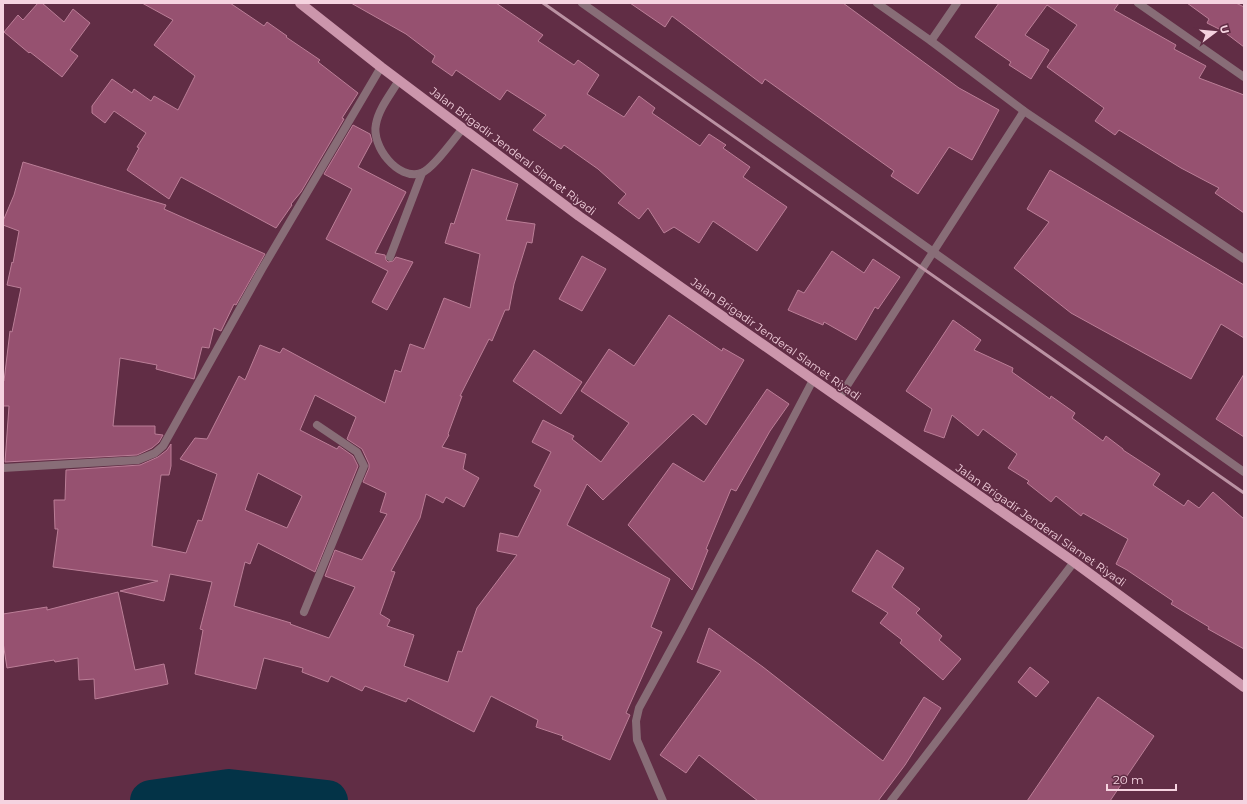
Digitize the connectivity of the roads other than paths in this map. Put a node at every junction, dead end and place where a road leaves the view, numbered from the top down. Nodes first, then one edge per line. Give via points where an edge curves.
1 (300, 3) edge
2 (582, 3) edge
3 (878, 3) edge
4 (957, 3) edge
5 (1138, 3) edge
6 (931, 41) junction
7 (381, 67) junction
8 (1244, 77) edge
9 (399, 80) junction
10 (1024, 111) junction
11 (463, 128) junction
12 (422, 173) junction
13 (933, 251) junction
14 (390, 257) dead end
15 (1244, 259) edge
16 (812, 380) junction
17 (839, 398) junction
18 (317, 425) dead end
19 (3, 468) edge
20 (1244, 472) edge
21 (1074, 562) junction
22 (304, 612) dead end
23 (1244, 686) edge
24 (663, 801) edge
25 (891, 801) edge

1 - 7 main road, Jalan Brigadir Jenderal Slamet Riyadi
2 - 13 street
3 - 6 street
4 - 6 street
5 - 8 street
6 - 10 street
7 - 9 main road, Jalan Brigadir Jenderal Slamet Riyadi
7 - 19 street via 262,269 163,446 155,453 138,460
9 - 11 main road, Jalan Brigadir Jenderal Slamet Riyadi
9 - 12 street via 376,124 379,144 384,156 398,169 408,174
10 - 13 street
10 - 15 street
11 - 12 street via 438,160
11 - 16 main road, Jalan Brigadir Jenderal Slamet Riyadi via 579,216
12 - 14 street
13 - 17 street
13 - 20 street
16 - 17 main road, Jalan Brigadir Jenderal Slamet Riyadi
16 - 24 street via 639,708 636,721 637,740
17 - 21 main road, Jalan Brigadir Jenderal Slamet Riyadi
18 - 22 street via 357,452 364,466
21 - 23 main road, Jalan Brigadir Jenderal Slamet Riyadi
21 - 25 street

